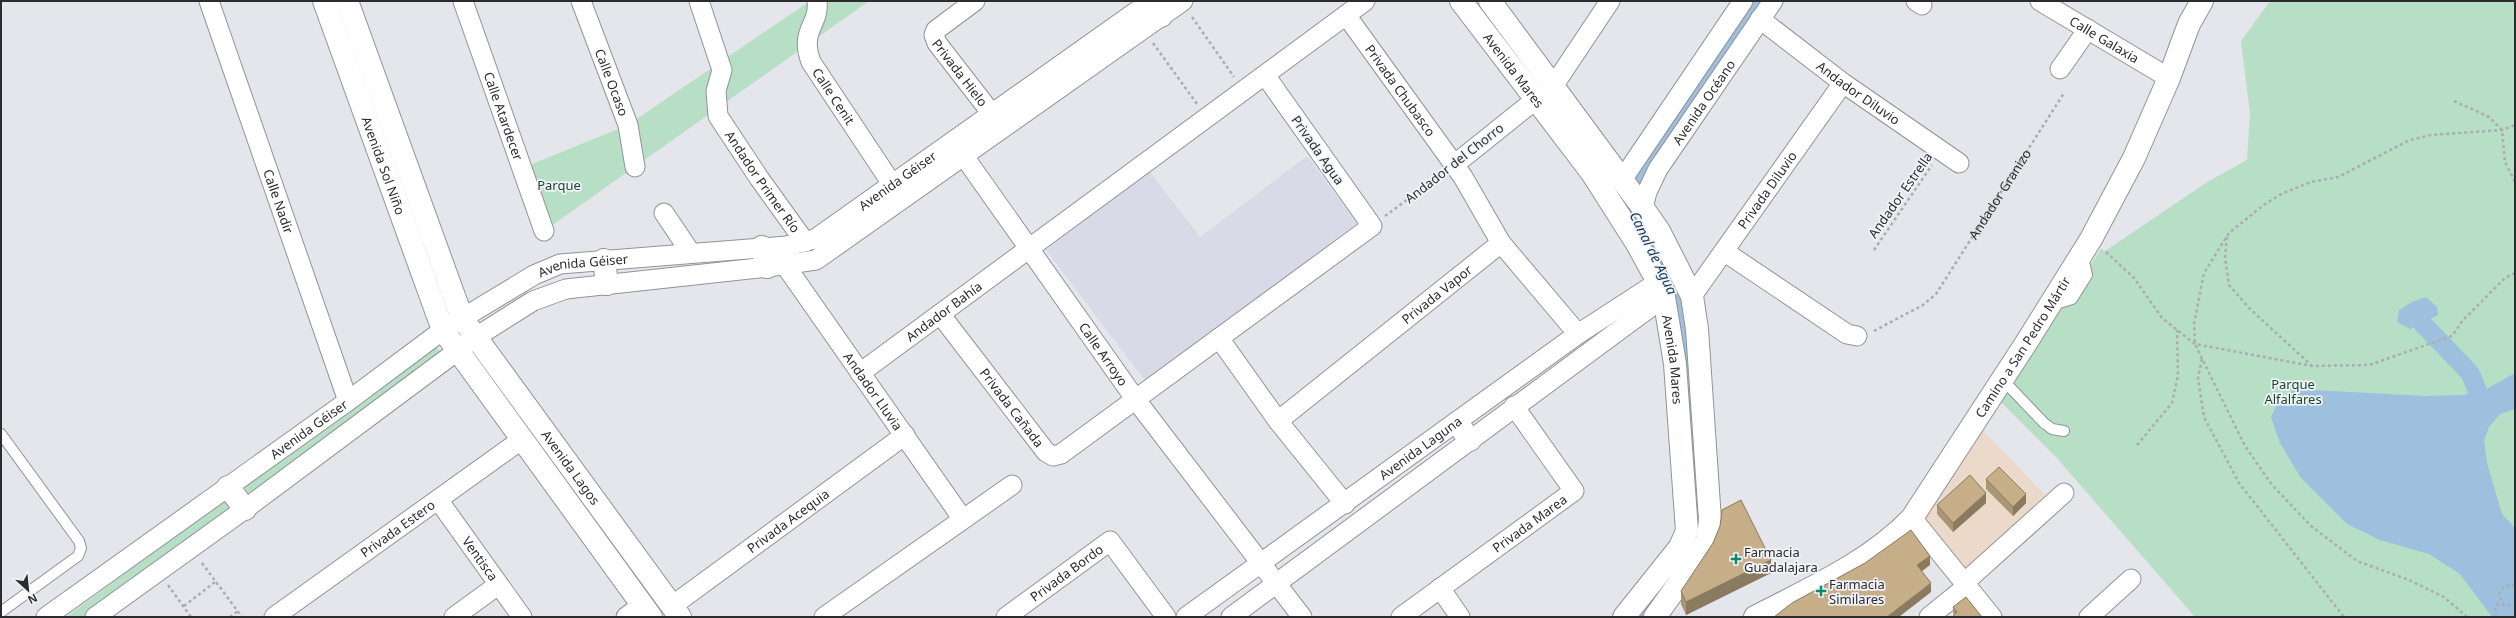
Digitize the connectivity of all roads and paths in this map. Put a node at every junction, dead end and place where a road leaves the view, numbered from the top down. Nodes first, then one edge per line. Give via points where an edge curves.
1 (209, 1) edge
2 (324, 1) edge
3 (347, 1) edge
4 (463, 1) edge
5 (582, 1) edge
6 (699, 1) edge
7 (817, 1) edge
8 (975, 1) edge
9 (1365, 1) edge
10 (1462, 1) edge
11 (1610, 1) edge
12 (1743, 1) edge
13 (1773, 1) edge
14 (2040, 1) edge
15 (2202, 1) edge
16 (1182, 2) edge
17 (1492, 4) edge
18 (1154, 6) edge
19 (1346, 15) junction
20 (1760, 19) junction
21 (1477, 22) junction
22 (1143, 29) junction
23 (2088, 29) junction
24 (2060, 69) dead end
25 (1265, 75) junction
26 (2169, 78) junction
27 (1843, 83) junction
28 (1554, 85) junction
29 (1244, 90) junction
30 (2064, 93) dead end
31 (1535, 100) junction
32 (2454, 101) dead end
33 (992, 114) junction
34 (1207, 117) junction
35 (2515, 125) edge
36 (2502, 130) junction
37 (959, 148) junction
38 (1942, 152) junction
39 (1959, 163) dead end
40 (1454, 165) junction
41 (635, 167) dead end
42 (1622, 180) junction
43 (2515, 182) edge
44 (892, 184) junction
45 (1643, 208) junction
46 (664, 213) dead end
47 (1372, 226) junction
48 (544, 230) dead end
49 (2227, 236) junction
50 (805, 242) junction
51 (1501, 243) junction
52 (2087, 245) junction
53 (1028, 249) junction
54 (1874, 250) dead end
55 (1725, 252) junction
56 (691, 253) junction
57 (604, 260) junction
58 (771, 260) junction
59 (2515, 273) edge
60 (607, 284) junction
61 (1661, 290) junction
62 (1692, 296) junction
63 (940, 314) junction
64 (462, 318) junction
65 (443, 330) junction
66 (2177, 330) junction
67 (1578, 334) junction
68 (1857, 336) joint
69 (476, 337) junction
70 (1219, 338) junction
71 (2195, 344) junction
72 (457, 352) junction
73 (2202, 359) junction
74 (2312, 366) junction
75 (860, 373) junction
76 (2002, 379) junction
77 (1136, 400) junction
78 (348, 401) junction
79 (1514, 406) junction
80 (1278, 421) junction
81 (1457, 423) junction
82 (2064, 431) dead end
83 (1, 434) edge
84 (905, 435) junction
85 (521, 440) junction
86 (1470, 440) junction
87 (2137, 445) dead end
88 (1012, 485) dead end
89 (228, 487) junction
90 (2064, 493) dead end
91 (439, 501) junction
92 (1345, 504) junction
93 (245, 509) junction
94 (962, 518) junction
95 (1912, 518) junction
96 (609, 522) junction
97 (591, 536) junction
98 (190, 547) junction
99 (1262, 563) junction
100 (158, 572) junction
101 (2131, 579) dead end
102 (215, 582) junction
103 (1277, 583) junction
104 (498, 585) junction
105 (1965, 585) junction
106 (2515, 585) edge
107 (1440, 588) junction
108 (2502, 602) junction
109 (2515, 605) edge
110 (184, 606) junction
111 (238, 611) junction
112 (1, 612) edge
113 (676, 612) edge
114 (639, 613) edge
115 (53, 615) edge
116 (95, 617) edge
117 (191, 617) edge
118 (230, 617) edge
119 (242, 617) edge
120 (274, 617) edge
121 (454, 617) edge
122 (522, 617) edge
123 (824, 617) edge
124 (1006, 617) edge
125 (1166, 617) edge
126 (1186, 617) edge
127 (1231, 617) edge
128 (1302, 617) edge
129 (1401, 617) edge
130 (1460, 617) edge
131 (1624, 617) edge
132 (1655, 617) edge
133 (1755, 617) edge
134 (1929, 617) edge
135 (1992, 617) edge
136 (2089, 617) edge
137 (2344, 617) edge
138 (2467, 617) edge
139 (2496, 617) edge

1 - 78 street, Calle Nadir
2 - 65 street, Avenida Sol Niño
3 - 64 street, Avenida Sol Niño
4 - 48 street, Calle Atardecer
5 - 41 street, Calle Ocaso via 628,125
6 - 50 street, Andador Primer Río via 722,70 716,91 716,110 720,120
7 - 44 street, Calle Cenit via 806,42 811,62
8 - 33 street, Privada Hielo via 936,30 934,36
9 - 19 street
10 - 21 street, Avenida Mares
11 - 28 street
12 - 42 street, Avenida Océano
13 - 20 street, Avenida Océano
14 - 23 street, Calle Galaxia
15 - 26 street, Camino a San Pedro Mártir via 2189,24
16 - 18 street, Avenida Géiser
16 - 29 path
17 - 21 street
17 - 28 street, Avenida Mares
18 - 22 street, Avenida Géiser
18 - 33 street, Avenida Géiser
19 - 25 street
19 - 40 street, Privada Chubasco
20 - 27 street, Andador Diluvio
20 - 45 street, Avenida Océano via 1658,169 1647,192
21 - 31 street, Avenida Mares
22 - 34 path
22 - 37 street, Avenida Géiser
23 - 24 street
23 - 26 street, Calle Galaxia
25 - 29 street
25 - 47 street, Privada Agua
26 - 52 street, Camino a San Pedro Mártir via 2134,158
27 - 38 street, Andador Diluvio
27 - 55 street, Privada Diluvio
28 - 42 street, Avenida Mares
29 - 34 street
30 - 68 path, Andador Granizo via 1936,294 1923,306 1866,335
31 - 40 street, Andador del Chorro
31 - 61 street, Avenida Mares via 1606,194
32 - 36 path via 2489,117
33 - 37 street, Avenida Géiser
34 - 53 street
35 - 36 path
36 - 43 path via 2505,162
36 - 49 path via 2431,135 2410,140 2338,176 2311,182 2283,193 2264,204
37 - 44 street, Avenida Géiser
37 - 53 street, Calle Arroyo
37 - 58 street, Avenida Géiser via 816,260
38 - 39 street, Andador Diluvio
38 - 54 path, Andador Estrella
40 - 47 path, Andador del Chorro
40 - 51 street, Privada Chubasco
42 - 45 street, Avenida Mares
44 - 50 street, Avenida Géiser via 815,239
45 - 62 street, Avenida Mares via 1662,237
46 - 56 street
47 - 70 street
49 - 71 path via 2204,273 2194,324
49 - 74 path via 2225,257 2229,286
50 - 58 street, Avenida Géiser via 786,246
51 - 67 street
51 - 80 street, Privada Vapor
52 - 66 path via 2134,278 2162,318
52 - 76 street, Camino a San Pedro Mártir
53 - 63 street, Andador Bahía
53 - 77 street, Calle Arroyo
55 - 62 street, Privada Diluvio
55 - 68 street via 1847,334
56 - 57 street, Avenida Géiser
56 - 58 street, Avenida Géiser
57 - 60 street
57 - 64 street, Avenida Géiser via 560,264 534,275
58 - 60 street, Avenida Géiser
58 - 75 street, Andador Lluvia
59 - 74 path via 2504,278 2463,320 2452,336 2369,365
60 - 69 street, Avenida Géiser via 566,289 533,300
61 - 67 street, Avenida Laguna
61 - 79 street, Avenida Laguna
61 - 131 street, Avenida Mares via 1674,364 1687,531 1680,547
62 - 132 street, Avenida Mares via 1707,450 1710,520 1708,538 1693,566
63 - 75 street, Andador Bahía
63 - 77 street, Privada Cañada via 1046,452 1053,456 1061,454
64 - 65 street, Avenida Géiser
64 - 69 street, Avenida Lagos
65 - 72 street, Avenida Lagos
65 - 78 street, Avenida Géiser
66 - 71 path
66 - 87 path via 2178,376 2172,403
67 - 81 street, Avenida Laguna
69 - 72 street, Avenida Géiser
69 - 96 street, Avenida Lagos
70 - 77 street
70 - 80 street
71 - 73 path
71 - 74 path
72 - 85 street, Avenida Lagos
72 - 93 street, Avenida Géiser
73 - 137 path via 2198,378 2204,417 2239,483
73 - 138 path via 2245,446 2272,485 2311,526 2357,561 2409,580 2444,597
75 - 84 street, Andador Lluvia
76 - 82 lane via 2044,423
76 - 95 street, Camino a San Pedro Mártir
77 - 99 street, Calle Arroyo
78 - 89 street, Avenida Géiser
79 - 86 street, Avenida Laguna
79 - 107 street, Privada Marea via 1574,491
80 - 92 street
81 - 86 street
81 - 92 street, Avenida Laguna
83 - 112 lane via 79,541 80,548 78,556
84 - 94 street, Andador Lluvia
84 - 113 street, Privada Acequia
85 - 91 street, Privada Estero
85 - 97 street, Avenida Lagos
86 - 103 street, Avenida Laguna
88 - 94 street
89 - 93 street
89 - 115 street, Avenida Géiser
90 - 105 street
91 - 104 street, Ventisca
91 - 120 street, Privada Estero
92 - 99 street, Avenida Laguna
93 - 98 street, Avenida Géiser
94 - 123 street
95 - 105 street
95 - 133 street, Camino a San Pedro Mártir via 1892,539 1866,556
96 - 97 street
96 - 113 street, Avenida Lagos
97 - 114 street, Avenida Lagos
98 - 100 street, Avenida Géiser
98 - 102 path
99 - 103 street
99 - 126 street, Avenida Laguna
100 - 110 path
100 - 116 street, Avenida Géiser
101 - 136 street
102 - 110 path
102 - 111 path
103 - 127 street, Avenida Laguna
103 - 128 street
104 - 121 street
104 - 122 street, Ventisca
105 - 134 street
105 - 135 street
106 - 108 path via 2508,584 2501,589
107 - 129 street, Privada Marea
107 - 130 street
108 - 109 path via 2508,606
108 - 139 path via 2495,607
110 - 117 path
111 - 118 path
111 - 119 path
124 - 125 street, Privada Bordo via 1110,541

